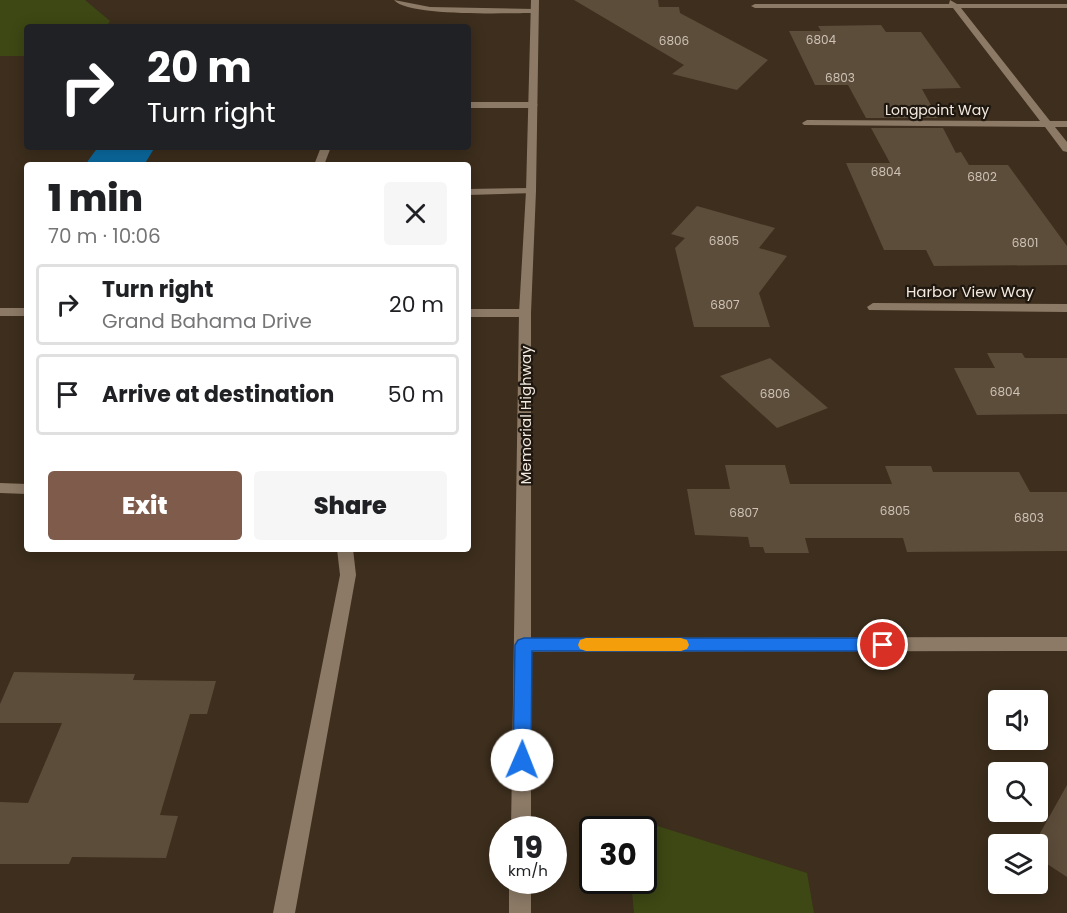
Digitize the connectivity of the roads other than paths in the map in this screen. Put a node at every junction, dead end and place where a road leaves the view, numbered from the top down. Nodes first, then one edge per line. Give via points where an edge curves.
1 (398, 0) edge
2 (953, 3) edge
3 (535, 5) edge
4 (755, 6) dead end
5 (1067, 6) edge
6 (471, 105) edge
7 (533, 105) junction
8 (807, 123) dead end
9 (1048, 124) junction
10 (1067, 124) edge
11 (1067, 148) edge
12 (531, 191) junction
13 (471, 192) edge
14 (873, 307) dead end
15 (1067, 308) edge
16 (0, 312) edge
17 (24, 312) edge
18 (471, 313) edge
19 (525, 314) junction
20 (0, 488) edge
21 (24, 489) edge
22 (345, 552) edge
23 (1067, 644) edge
24 (524, 645) junction
25 (521, 816) edge
26 (520, 894) edge
27 (284, 913) edge
28 (520, 913) edge

1 - 3 street via 430,9
2 - 4 street
2 - 5 street
2 - 9 street
3 - 7 street, Memorial Highway
6 - 7 street
7 - 12 street, Memorial Highway
8 - 9 street, Longpoint Way
9 - 10 street, Longpoint Way
9 - 11 street
12 - 13 street
12 - 19 street, Memorial Highway
14 - 15 street, Harbor View Way
16 - 17 street
18 - 19 street
19 - 24 street, Memorial Highway
20 - 21 street
22 - 27 street via 348,575
23 - 24 street
24 - 25 street, Memorial Highway
26 - 28 street

